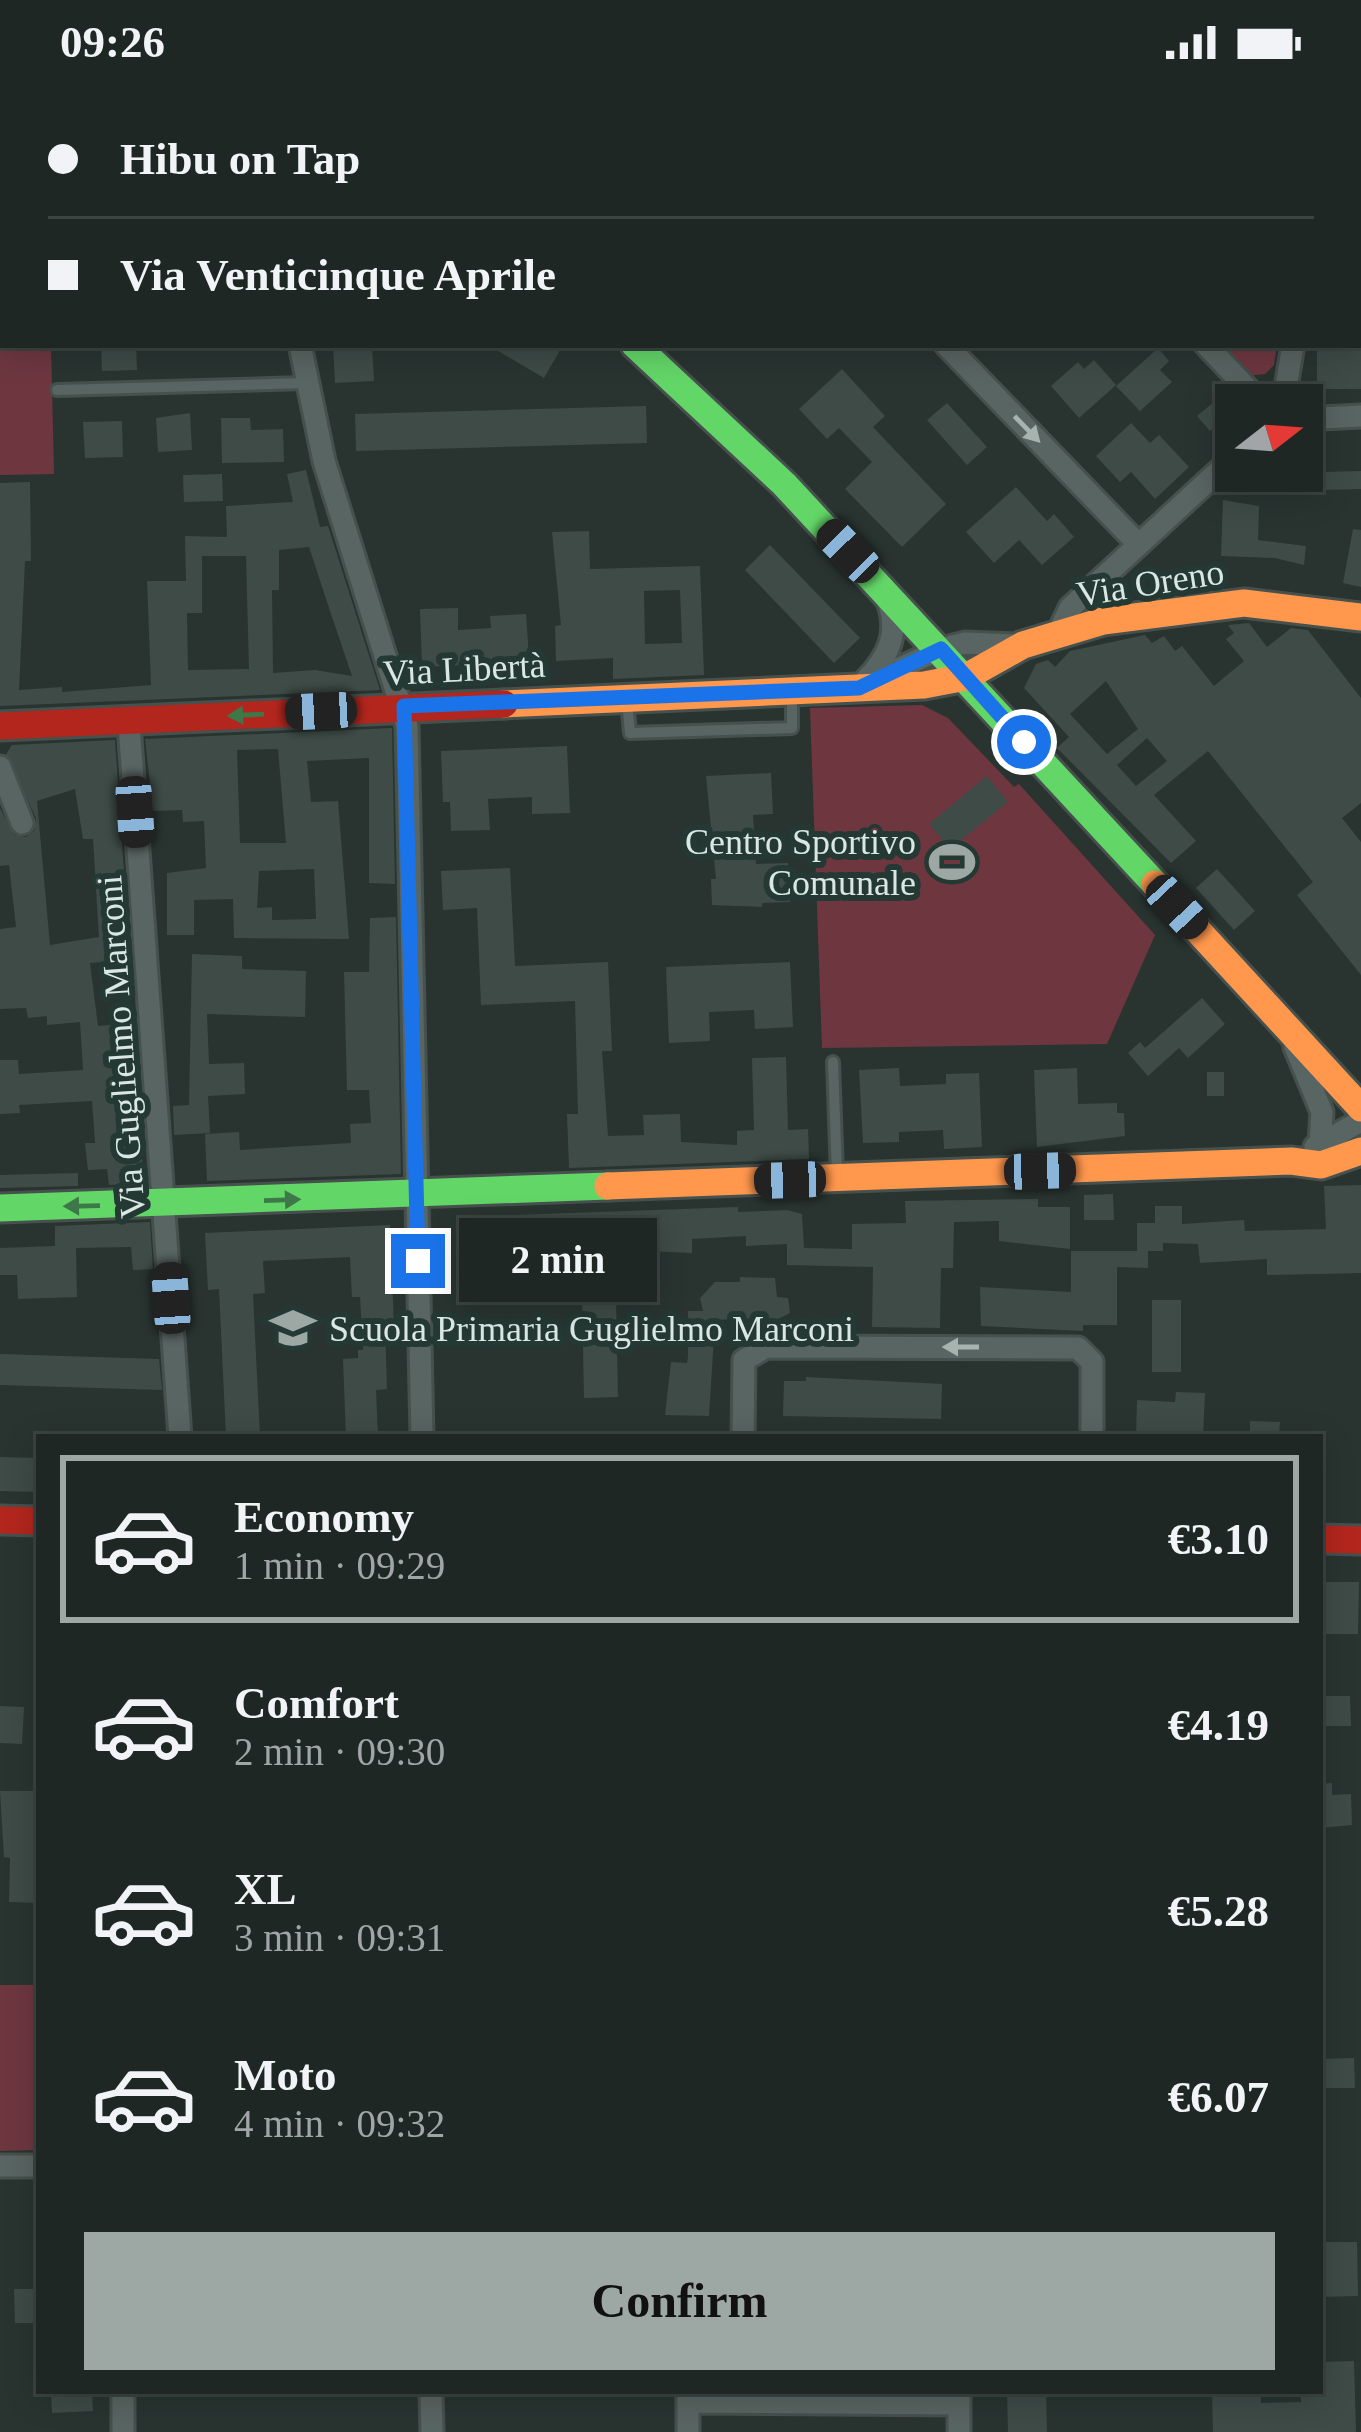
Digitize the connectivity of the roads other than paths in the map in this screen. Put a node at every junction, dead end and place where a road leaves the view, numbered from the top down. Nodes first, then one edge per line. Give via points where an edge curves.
1 (300, 348) edge
2 (637, 348) edge
3 (949, 348) edge
4 (1209, 348) edge
5 (1292, 348) edge
6 (305, 383) junction
7 (1243, 384) edge
8 (1286, 384) edge
9 (57, 390) dead end
10 (1361, 416) edge
11 (1323, 418) edge
12 (1215, 473) edge
13 (1138, 544) junction
14 (881, 585) junction
15 (1361, 617) edge
16 (1057, 635) junction
17 (1023, 645) junction
18 (941, 649) junction
19 (966, 677) junction
20 (859, 688) junction
21 (404, 706) junction
22 (129, 724) junction
23 (0, 726) edge
24 (0, 767) edge
25 (22, 823) dead end
26 (1285, 1024) junction
27 (832, 1062) dead end
28 (1361, 1108) edge
29 (1361, 1121) edge
30 (1320, 1143) junction
31 (1361, 1151) edge
32 (1291, 1161) junction
33 (837, 1178) junction
34 (416, 1195) junction
35 (165, 1205) junction
36 (0, 1208) edge
37 (180, 1434) edge
38 (422, 1434) edge
39 (743, 1434) edge
40 (1092, 1434) edge
41 (0, 1520) edge
42 (36, 1521) edge
43 (1323, 1540) edge
44 (1361, 1540) edge
45 (0, 2166) edge
46 (36, 2166) edge
47 (123, 2394) edge
48 (431, 2394) edge
49 (688, 2397) edge
50 (959, 2397) edge
51 (123, 2432) edge
52 (432, 2432) edge
53 (688, 2432) edge
54 (959, 2432) edge

1 - 6 street
2 - 14 street
3 -> 13 street
4 - 7 street
5 - 8 street
6 - 9 lane
6 - 21 street
10 - 11 street
12 - 13 street
13 - 16 street via 1070,608
14 - 18 street
14 - 20 street via 895,616 893,636
15 - 16 street, Via Oreno via 1244,602
16 - 17 street, Via Oreno
17 - 18 street, Via Oreno
17 - 19 street, Via Oreno
18 - 19 street
18 - 20 street, Via Libertà
19 - 20 street, Via Libertà
19 - 26 street
20 - 21 street, Via Libertà
21 -> 22 street, Via Libertà
21 - 34 street
22 - 23 street, Via Libertà
22 - 35 street, Via Guglielmo Marconi
24 - 25 street
26 - 28 street
26 - 30 street via 1322,1112
27 - 33 lane
29 - 30 street
30 - 32 street
31 - 32 street via 1321,1165
32 - 33 street
33 - 34 street
35 -> 34 street
34 - 38 street
35 -> 36 street
35 - 37 street, Via Guglielmo Marconi
40 -> 39 street via 1092,1362 1078,1348 766,1347 744,1360
41 - 42 street
43 - 44 street
45 - 46 street
47 - 51 street
48 - 52 street
49 - 50 street
49 - 53 street
50 - 54 street

